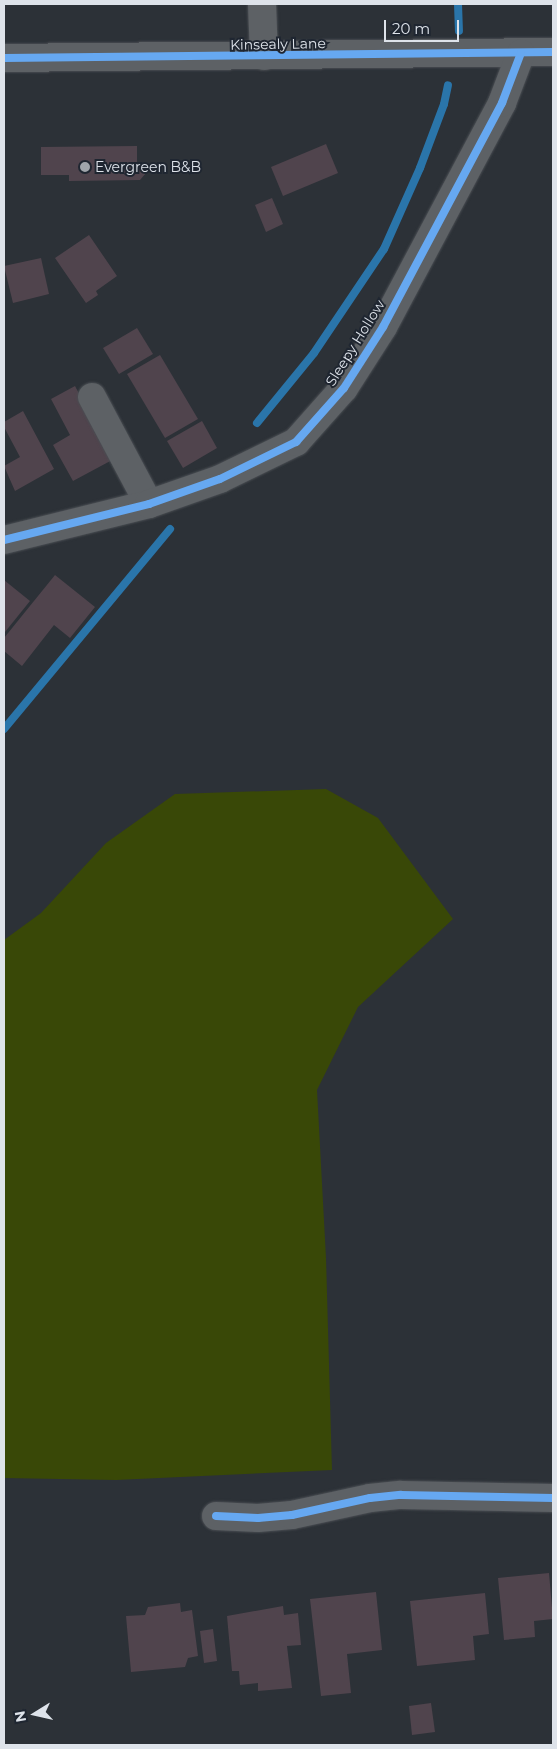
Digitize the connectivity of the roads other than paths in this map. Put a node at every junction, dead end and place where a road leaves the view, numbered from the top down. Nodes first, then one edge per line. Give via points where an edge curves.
1 (262, 4) edge
2 (553, 52) edge
3 (521, 53) junction
4 (264, 56) junction
5 (4, 58) edge
6 (92, 396) dead end
7 (149, 504) junction
8 (4, 540) edge
9 (553, 1498) edge
10 (216, 1516) dead end

1 - 4 street
2 - 3 street, Kinsealy Lane
3 - 4 street, Kinsealy Lane
3 - 7 street, Sleepy Hollow via 502,103 383,327 344,388 296,442 220,480
4 - 5 street, Kinsealy Lane
6 - 7 street
7 - 8 street, Sleepy Hollow
9 - 10 street via 401,1495 370,1498 292,1515 258,1518

